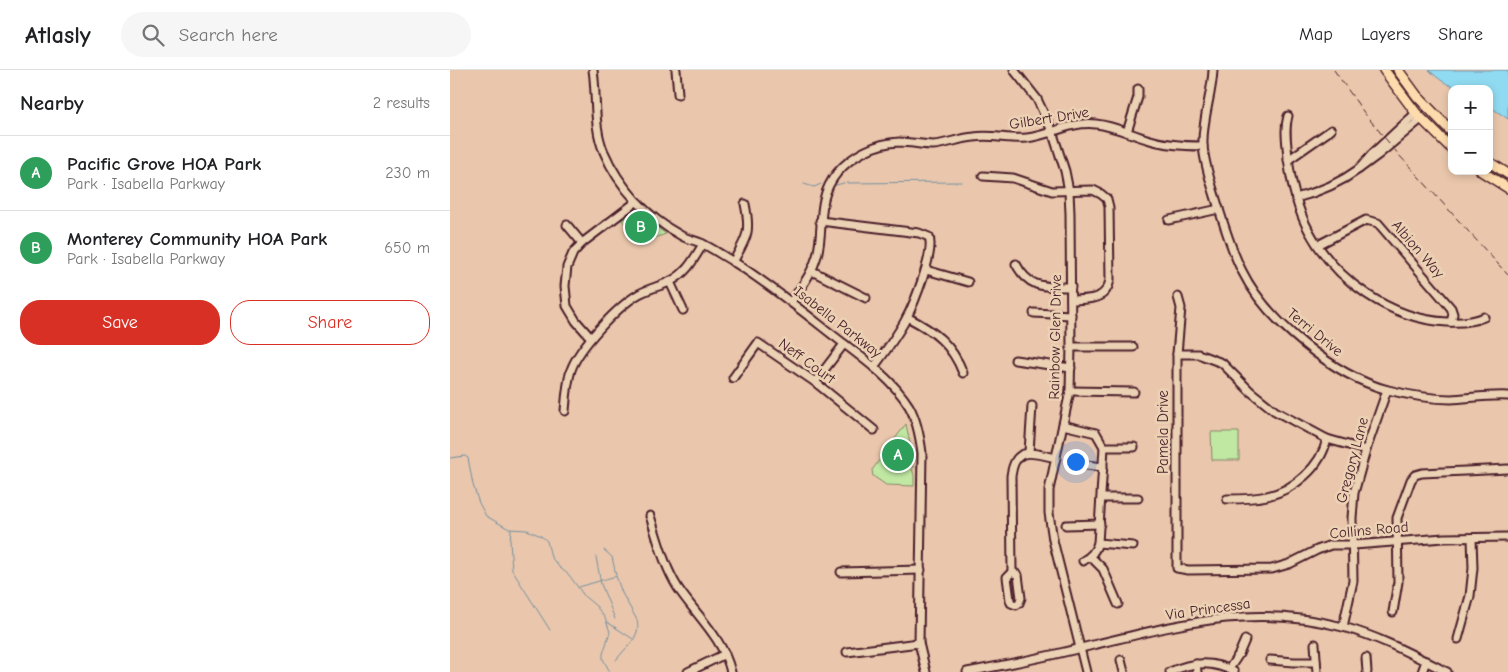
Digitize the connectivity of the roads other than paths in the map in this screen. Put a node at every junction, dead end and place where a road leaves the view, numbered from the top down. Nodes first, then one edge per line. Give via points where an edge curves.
1 (593, 70) edge
2 (676, 70) edge
3 (1014, 70) edge
4 (1213, 70) edge
5 (1384, 70) edge
6 (1398, 70) edge
7 (1138, 89) dead end
8 (678, 94) dead end
9 (1288, 116) dead end
10 (1419, 116) junction
11 (1331, 130) dead end
12 (1450, 130) edge
13 (1052, 131) junction
14 (1127, 132) junction
15 (1448, 135) edge
16 (1448, 145) edge
17 (1203, 146) junction
18 (1288, 160) junction
19 (1493, 165) edge
20 (1508, 174) edge
21 (1487, 175) edge
22 (983, 176) dead end
23 (1508, 188) edge
24 (1068, 191) junction
25 (1296, 198) junction
26 (636, 202) junction
27 (745, 204) dead end
28 (1218, 209) junction
29 (1169, 220) dead end
30 (820, 221) junction
31 (567, 226) dead end
32 (582, 243) junction
33 (702, 244) junction
34 (1318, 245) junction
35 (733, 262) junction
36 (1016, 264) dead end
37 (926, 270) junction
38 (812, 271) junction
39 (670, 282) junction
40 (968, 282) dead end
41 (1070, 287) junction
42 (1178, 297) dead end
43 (866, 298) dead end
44 (1070, 300) junction
45 (790, 302) junction
46 (683, 310) dead end
47 (1034, 313) dead end
48 (1071, 315) junction
49 (908, 317) junction
50 (1484, 317) dead end
51 (1451, 322) junction
52 (591, 338) junction
53 (844, 344) junction
54 (1071, 347) junction
55 (1133, 347) dead end
56 (1177, 354) junction
57 (1015, 360) dead end
58 (874, 368) junction
59 (1071, 368) junction
60 (963, 373) dead end
61 (733, 378) dead end
62 (815, 382) junction
63 (1386, 390) junction
64 (1070, 391) junction
65 (1134, 392) dead end
66 (1508, 396) edge
67 (1032, 406) dead end
68 (565, 411) dead end
69 (1063, 425) junction
70 (874, 430) dead end
71 (1327, 439) junction
72 (1104, 447) junction
73 (1134, 447) dead end
74 (1366, 450) junction
75 (1029, 452) junction
76 (1056, 458) junction
77 (1069, 462) dead end
78 (1103, 466) junction
79 (1508, 469) edge
80 (1102, 498) junction
81 (1138, 498) dead end
82 (1227, 499) dead end
83 (650, 516) dead end
84 (1100, 524) junction
85 (1066, 525) dead end
86 (1508, 537) edge
87 (1472, 538) junction
88 (1396, 540) junction
89 (1098, 543) junction
90 (1354, 545) junction
91 (1133, 546) dead end
92 (1091, 557) junction
93 (1083, 561) dead end
94 (1177, 568) joint
95 (920, 570) junction
96 (841, 572) dead end
97 (1012, 572) dead end
98 (1118, 604) dead end
99 (1393, 612) dead end
100 (1344, 627) junction
101 (1458, 639) dead end
102 (1245, 640) dead end
103 (919, 643) junction
104 (1315, 644) dead end
105 (1080, 649) junction
106 (847, 652) dead end
107 (725, 654) junction
108 (1366, 658) dead end
109 (1122, 660) dead end
110 (1270, 660) dead end
111 (1426, 661) junction
112 (1316, 662) junction
113 (1196, 664) junction
114 (1231, 671) edge
115 (688, 672) edge
116 (731, 672) edge
117 (926, 672) edge
118 (967, 672) edge
119 (1086, 672) edge
120 (1124, 672) edge
121 (1170, 672) edge
122 (1197, 672) edge
123 (1317, 672) edge
124 (1368, 672) edge
125 (1422, 672) edge
126 (1447, 672) edge

1 - 26 street, Isabella Parkway via 604,152
2 - 8 street
3 - 13 street, Rainbow Glen Drive via 1037,99
4 - 17 street, Terri Drive
5 - 10 main road
6 - 12 main road via 1417,96
7 - 14 street
9 - 18 street
10 - 15 main road via 1425,114
10 - 16 main road
10 - 25 street via 1346,178
11 - 18 street
13 - 14 street, Gilbert Drive via 1085,123
13 - 24 street, Rainbow Glen Drive
13 - 30 street, Gilbert Drive via 1027,138 974,136 942,144 901,142 862,152 836,174 822,205
14 - 17 street, Gilbert Drive via 1166,144
17 - 28 street, Terri Drive
18 - 25 street
19 - 20 main road
21 - 23 main road
22 - 24 street via 1013,178 1042,189
24 - 41 street, Rainbow Glen Drive
24 - 44 street via 1092,190 1107,199 1109,207 1108,288 1097,297
25 - 34 street
26 - 32 street
26 - 33 street, Isabella Parkway via 665,226
27 - 35 street via 747,238
28 - 29 street
28 - 63 street, Terri Drive via 1241,270 1255,294 1285,329 1336,366
30 - 37 street via 926,235 931,242
30 - 38 street, Gilbert Drive
31 - 32 street
32 - 52 street via 567,267 565,286 567,306
33 - 35 street, Isabella Parkway
33 - 39 street via 690,266
34 - 51 street via 1334,266 1374,299 1412,317
34 - 51 street, Albion Way via 1366,220 1378,224 1451,308
35 - 45 street, Isabella Parkway
36 - 41 street via 1027,280 1038,285
37 - 40 street
37 - 49 street
38 - 43 street
38 - 45 street, Gilbert Drive
39 - 46 street
39 - 52 street via 637,295
41 - 44 street, Rainbow Glen Drive
42 - 56 street, Pamela Drive
44 - 48 street, Rainbow Glen Drive
45 - 53 street, Isabella Parkway
47 - 48 street
48 - 54 street, Rainbow Glen Drive
49 - 58 street
49 - 60 street via 944,341
50 - 51 street
52 - 68 street via 572,369
53 - 58 street, Isabella Parkway
53 - 62 street
54 - 55 street
54 - 59 street, Rainbow Glen Drive
56 - 71 street via 1198,354 1222,363 1275,411
56 - 94 street, Pamela Drive
57 - 59 street
58 - 95 street, Isabella Parkway via 909,406 920,437
59 - 64 street, Rainbow Glen Drive
61 - 62 street, Neff Court via 758,343
62 - 70 street, Neff Court
63 - 66 street, Terri Drive via 1428,397
63 - 74 street, Gregory Lane
64 - 65 street
64 - 69 street, Rainbow Glen Drive
67 - 75 street
69 - 72 street via 1096,433
69 - 76 street, Rainbow Glen Drive
71 - 74 street
71 - 82 street via 1324,451 1308,473 1284,490 1252,499
72 - 73 street
72 - 78 street
74 - 90 street, Gregory Lane via 1354,493
75 - 76 street
75 - 97 street via 1022,454 1012,466
76 - 105 street, Rainbow Glen Drive via 1049,490 1051,527
77 - 78 street
78 - 80 street
79 - 88 street via 1415,475 1410,480 1397,518
80 - 81 street
80 - 84 street
83 - 107 street via 666,564 678,587
84 - 85 street
84 - 89 street
86 - 87 street, Collins Road
87 - 88 street, Collins Road
87 - 101 street via 1470,596
88 - 90 street, Collins Road
88 - 99 street via 1398,582
89 - 91 street
89 - 92 street
90 - 94 street, Collins Road via 1331,545 1272,569
90 - 100 street, Gregory Lane via 1353,581
92 - 93 street
92 - 98 street via 1103,568
95 - 96 street
95 - 103 street, Isabella Parkway
100 - 105 street, Via Princessa via 1296,618 1225,617 1178,624
100 - 111 street, Via Princessa
102 - 114 street
103 - 106 street
103 - 117 street, Isabella Parkway
104 - 112 street
105 - 118 street, Via Princessa
105 - 119 street, Rainbow Glen Drive
107 - 115 street
107 - 116 street
108 - 124 street
109 - 120 street
110 - 112 street
111 - 125 street
111 - 126 street, Via Princessa
112 - 123 street
113 - 114 street via 1212,664
113 - 121 street
113 - 122 street

